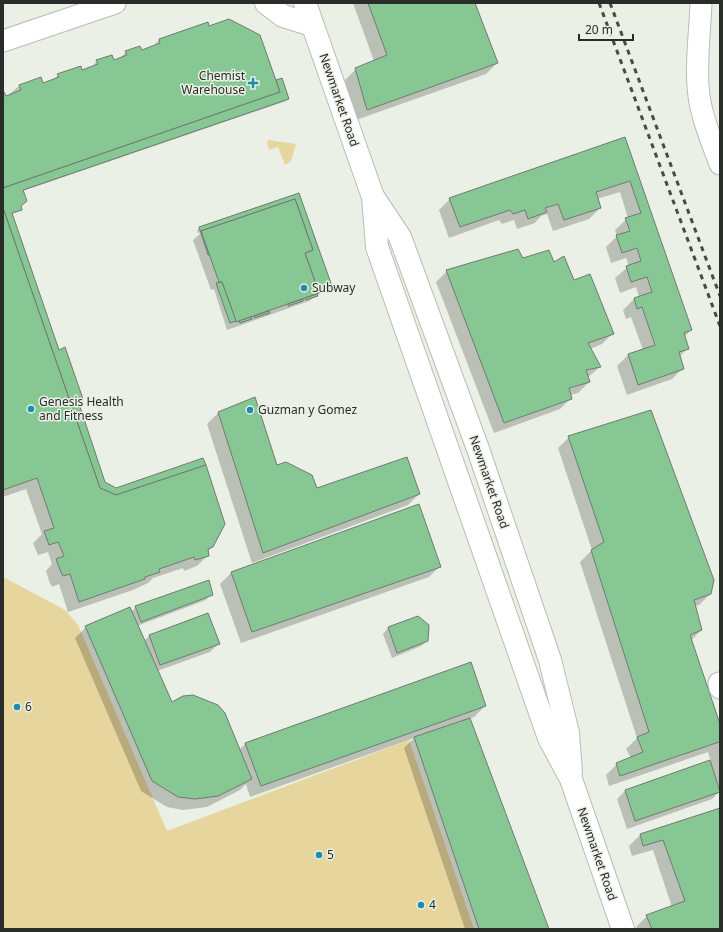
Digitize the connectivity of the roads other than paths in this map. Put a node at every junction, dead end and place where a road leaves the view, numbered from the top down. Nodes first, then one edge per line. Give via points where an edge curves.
1 (115, 3) edge
2 (266, 3) edge
3 (305, 3) edge
4 (701, 3) edge
5 (312, 25) junction
6 (3, 41) edge
7 (720, 164) edge
8 (623, 929) edge

1 - 6 street
2 - 5 main road via 283,16
3 - 5 main road, Newmarket Road
4 - 7 street via 699,97
5 - 8 main road, Newmarket Road via 372,197 377,247 549,738 571,779

